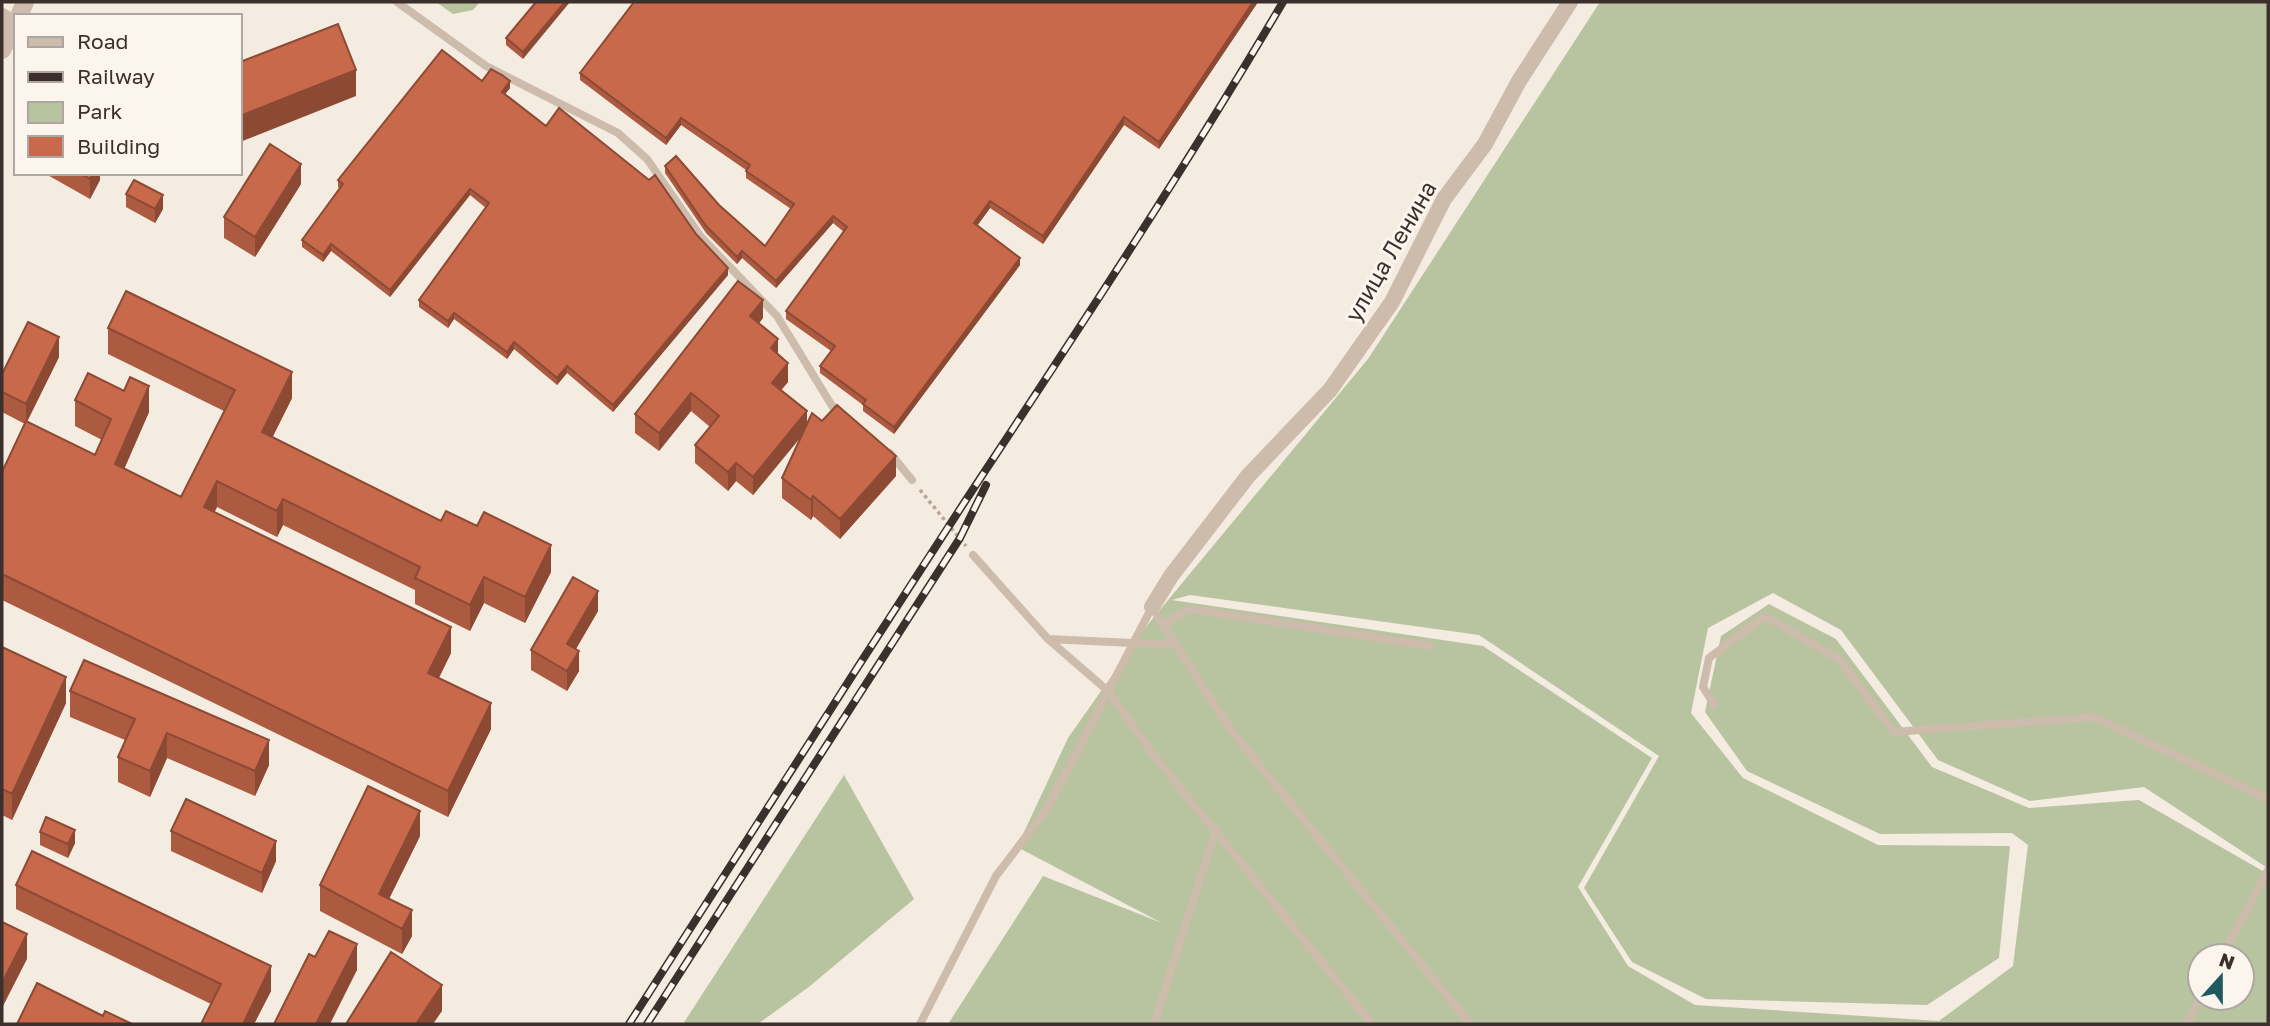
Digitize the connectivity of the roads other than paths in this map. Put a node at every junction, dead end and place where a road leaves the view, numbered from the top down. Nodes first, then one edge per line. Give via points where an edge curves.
1 (397, 2) edge
2 (1570, 2) edge
3 (14, 25) edge
4 (2, 50) edge
5 (845, 418) edge
6 (877, 443) edge
7 (912, 480) road end
8 (973, 555) road end
9 (1152, 607) junction
10 (1162, 625) junction
11 (1048, 639) junction
12 (1132, 642) junction
13 (1174, 645) junction
14 (1431, 646) dead end
15 (1108, 691) junction
16 (1714, 704) dead end
17 (2268, 799) edge
18 (1216, 829) junction
19 (2268, 870) edge
20 (2229, 942) edge
21 (920, 1024) edge
22 (1154, 1024) edge
23 (1372, 1024) edge
24 (1470, 1024) edge

1 - 5 lane via 486,66 618,133 647,159 701,237 777,316 834,410
2 - 9 street, улица Ленина via 1485,144 1444,199 1392,302 1330,390 1248,476
3 - 4 street
6 - 7 lane
8 - 11 lane
9 - 10 lane
9 - 12 lane
10 - 13 lane
10 - 14 lane via 1189,609
11 - 12 lane
11 - 15 lane
12 - 13 lane
12 - 15 lane
13 - 24 lane via 1230,729
15 - 18 lane via 1155,757
15 - 21 lane via 1047,809 996,876
16 - 17 lane via 1703,687 1709,658 1765,616 1840,660 1894,732 2094,717
18 - 22 lane
18 - 23 lane
19 - 20 lane

